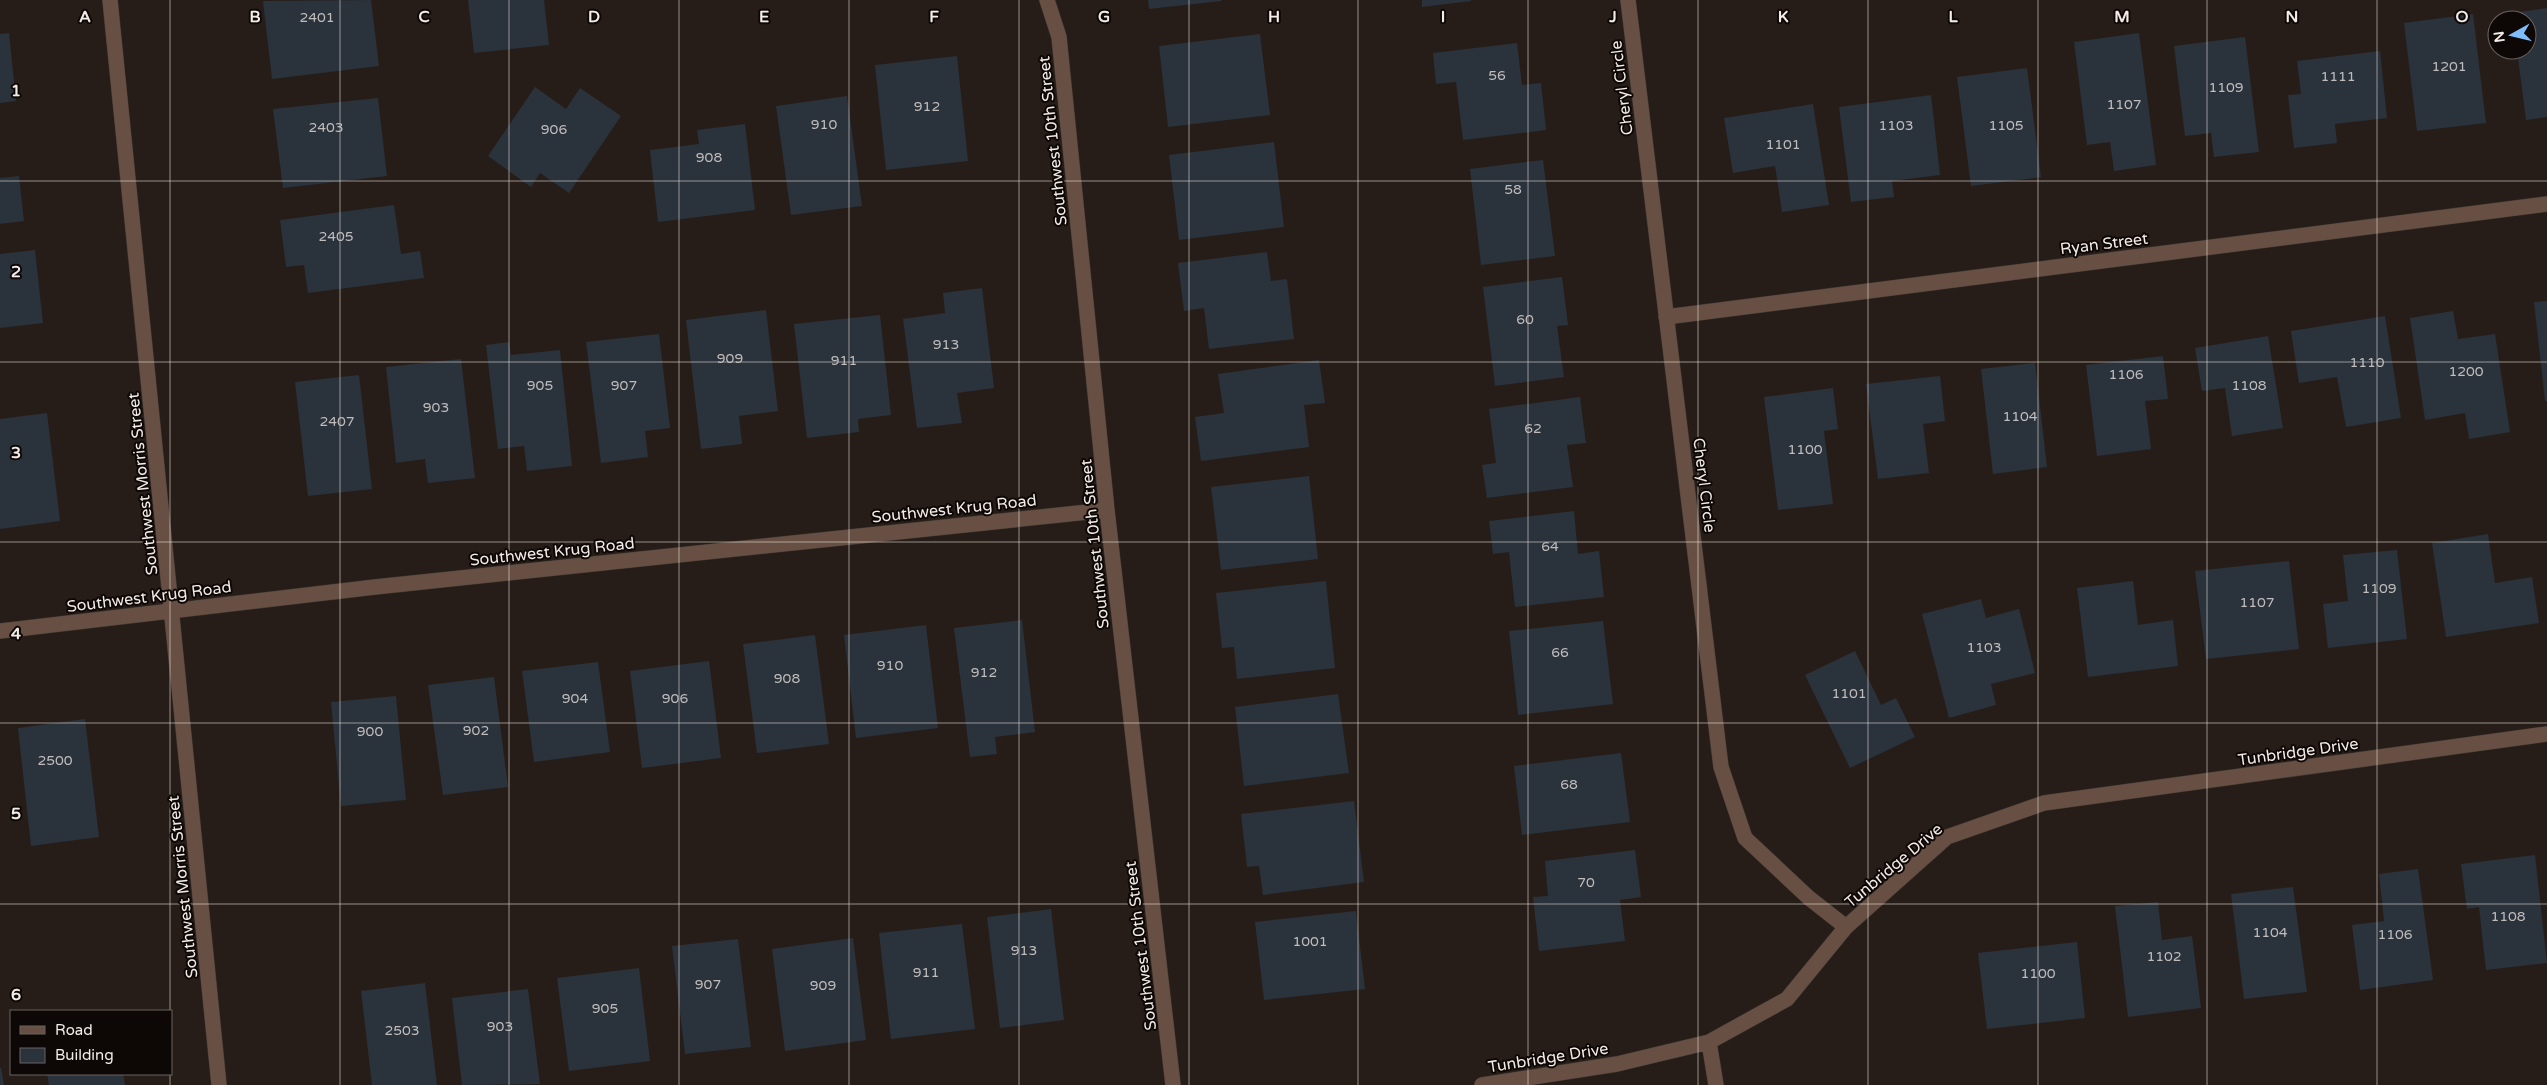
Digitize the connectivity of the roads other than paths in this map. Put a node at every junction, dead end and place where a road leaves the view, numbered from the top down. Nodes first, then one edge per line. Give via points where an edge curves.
1 (110, 0) edge
2 (1046, 0) edge
3 (1628, 0) edge
4 (2547, 204) edge
5 (1666, 317) junction
6 (1107, 510) junction
7 (173, 610) junction
8 (0, 632) edge
9 (2547, 734) edge
10 (1846, 927) junction
11 (1709, 1042) junction
12 (219, 1085) edge
13 (1173, 1085) edge
14 (1482, 1085) edge
15 (1716, 1085) edge

1 - 7 street, Southwest Morris Street
2 - 6 street, Southwest 10th Street via 1059,37
3 - 5 street, Cheryl Circle
4 - 5 street, Ryan Street
5 - 10 street, Cheryl Circle via 1721,767 1745,838 1809,898
6 - 7 street, Southwest Krug Road
6 - 13 street, Southwest 10th Street
7 - 8 street, Southwest Krug Road
7 - 12 street, Southwest Morris Street
9 - 10 street, Tunbridge Drive via 2044,803 1947,837
10 - 11 street, Tunbridge Drive via 1787,999
11 - 14 street, Tunbridge Drive via 1617,1064
11 - 15 street

